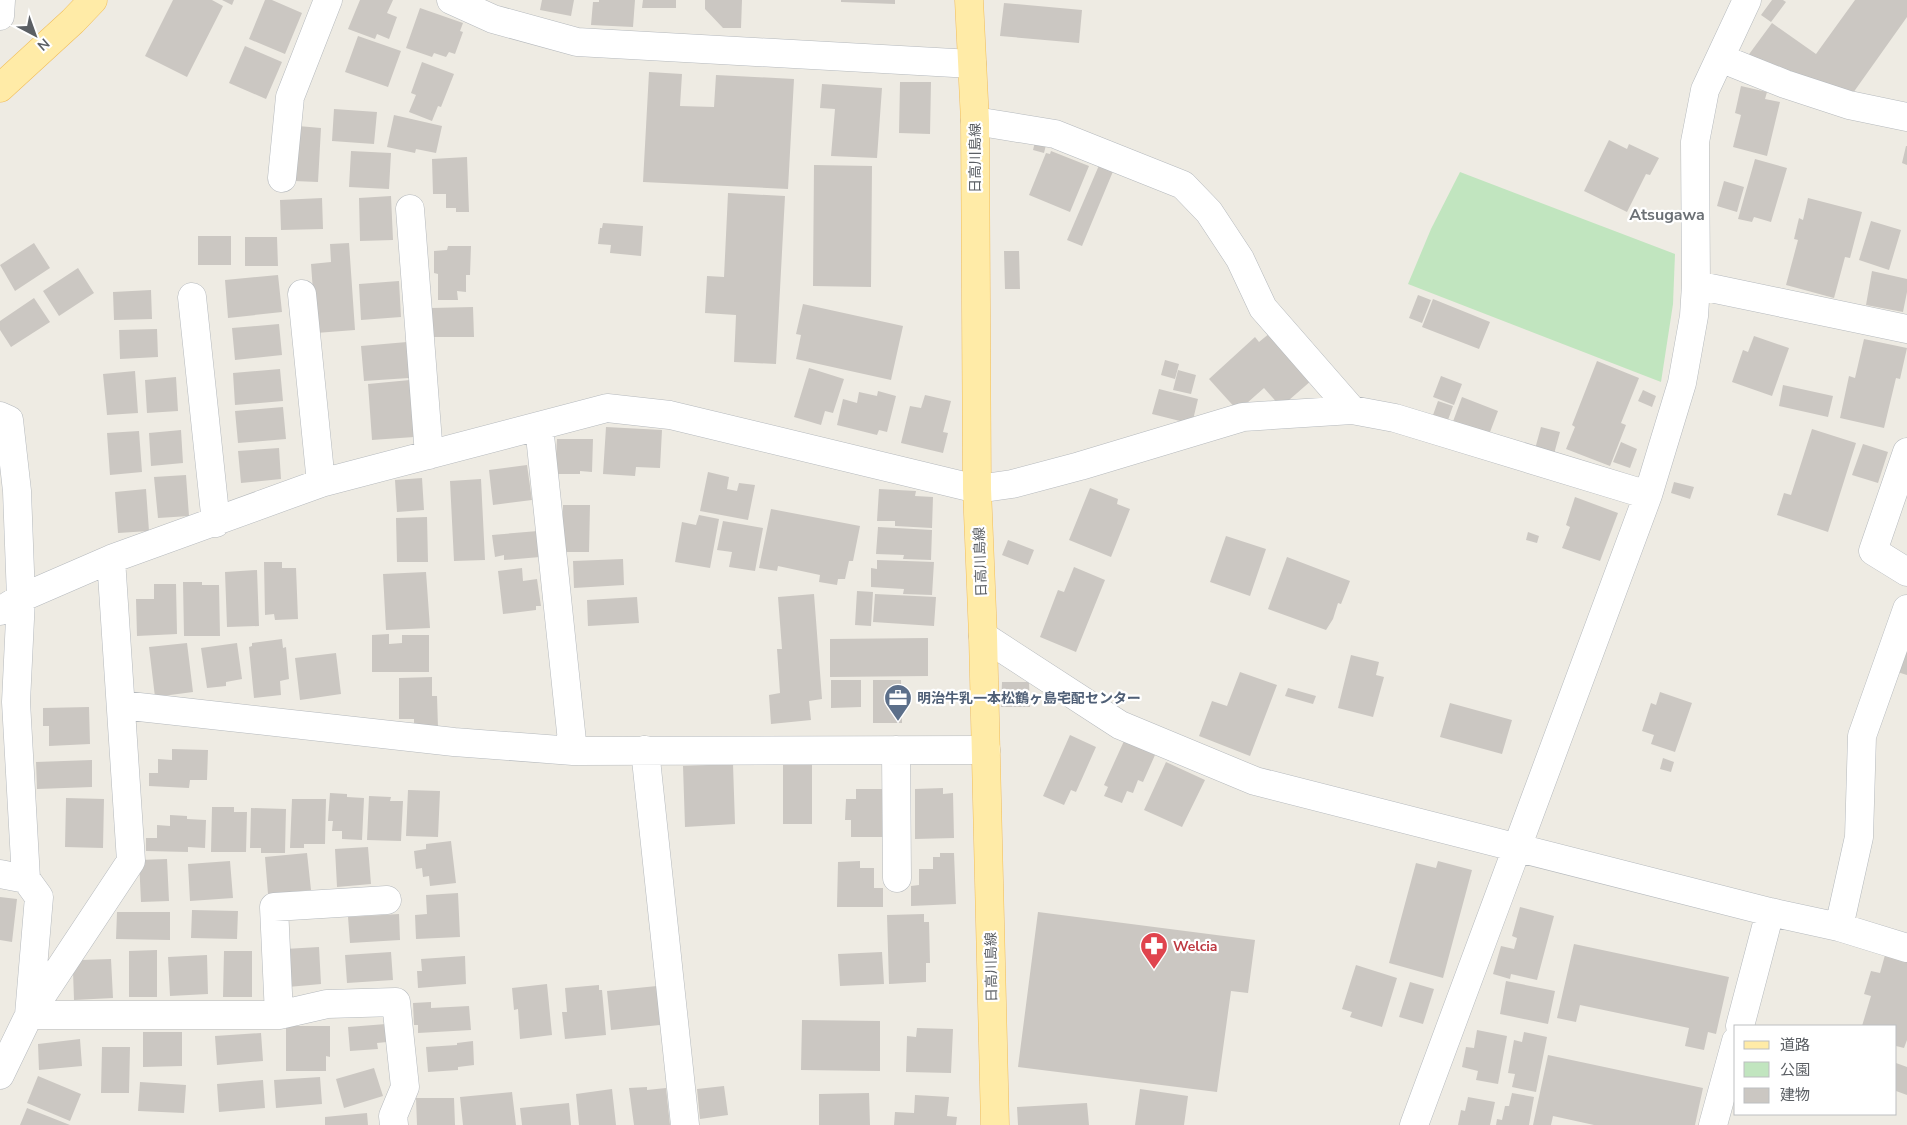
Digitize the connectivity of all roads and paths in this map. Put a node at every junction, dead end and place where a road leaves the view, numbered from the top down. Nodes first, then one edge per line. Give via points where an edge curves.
1 (1, 0) edge
2 (93, 0) edge
3 (328, 0) edge
4 (451, 0) edge
5 (969, 0) edge
6 (1747, 0) edge
7 (0, 16) edge
8 (1720, 58) junction
9 (972, 64) junction
10 (0, 88) edge
11 (1907, 117) edge
12 (975, 121) junction
13 (282, 178) dead end
14 (410, 209) dead end
15 (1696, 285) junction
16 (302, 294) dead end
17 (192, 297) dead end
18 (1907, 329) edge
19 (1352, 410) junction
20 (0, 416) edge
21 (539, 426) junction
22 (1907, 452) edge
23 (429, 455) junction
24 (321, 483) junction
25 (977, 489) junction
26 (1648, 494) junction
27 (216, 523) junction
28 (111, 559) junction
29 (1907, 572) edge
30 (10, 604) edge
31 (1907, 609) edge
32 (983, 636) junction
33 (121, 705) junction
34 (645, 750) junction
35 (896, 750) junction
36 (986, 750) junction
37 (572, 751) junction
38 (1518, 847) junction
39 (13, 876) edge
40 (897, 878) dead end
41 (387, 900) dead end
42 (1770, 912) junction
43 (1839, 927) junction
44 (1907, 948) edge
45 (29, 1015) junction
46 (279, 1015) junction
47 (1740, 1025) edge
48 (1734, 1048) edge
49 (0, 1075) edge
50 (394, 1125) edge
51 (685, 1125) edge
52 (996, 1125) edge
53 (1414, 1125) edge
54 (1713, 1125) edge

1 - 7 street
2 - 10 main road
3 - 13 street via 290,96
4 - 9 street via 493,19 577,42
5 - 9 main road, 日高川島線
6 - 8 street
8 - 11 street via 1812,93
8 - 15 street via 1705,90 1695,142
9 - 12 main road, 日高川島線
12 - 19 street via 1055,134 1183,185 1209,212 1240,259 1263,308
12 - 25 main road, 日高川島線
14 - 23 street
15 - 18 street
15 - 26 street via 1682,383
16 - 24 street
17 - 27 street
19 - 25 street via 1243,417 1022,482
19 - 26 street via 1395,418
20 - 30 street via 8,420 17,491
21 - 23 street
21 - 25 street via 607,408 670,415
21 - 37 street
22 - 29 street via 1873,551
23 - 24 street
24 - 27 street
25 - 32 main road, 日高川島線
26 - 38 street
27 - 28 street
28 - 30 street
28 - 33 street
30 - 39 street via 16,702
31 - 43 street via 1862,736 1859,837
32 - 36 main road, 日高川島線
32 - 38 street via 1120,724 1255,781
33 - 37 street via 454,742
33 - 45 street via 131,861
34 - 35 street
34 - 37 street
34 - 51 street
35 - 36 street
35 - 40 street
36 - 52 main road, 日高川島線
38 - 42 street
38 - 53 street
39 - 45 street via 39,897
41 - 46 street via 274,908
42 - 43 street
42 - 47 street
43 - 44 street
45 - 46 street
45 - 49 street
46 - 50 street via 327,1004 396,1002 405,1087 393,1116
48 - 54 street

